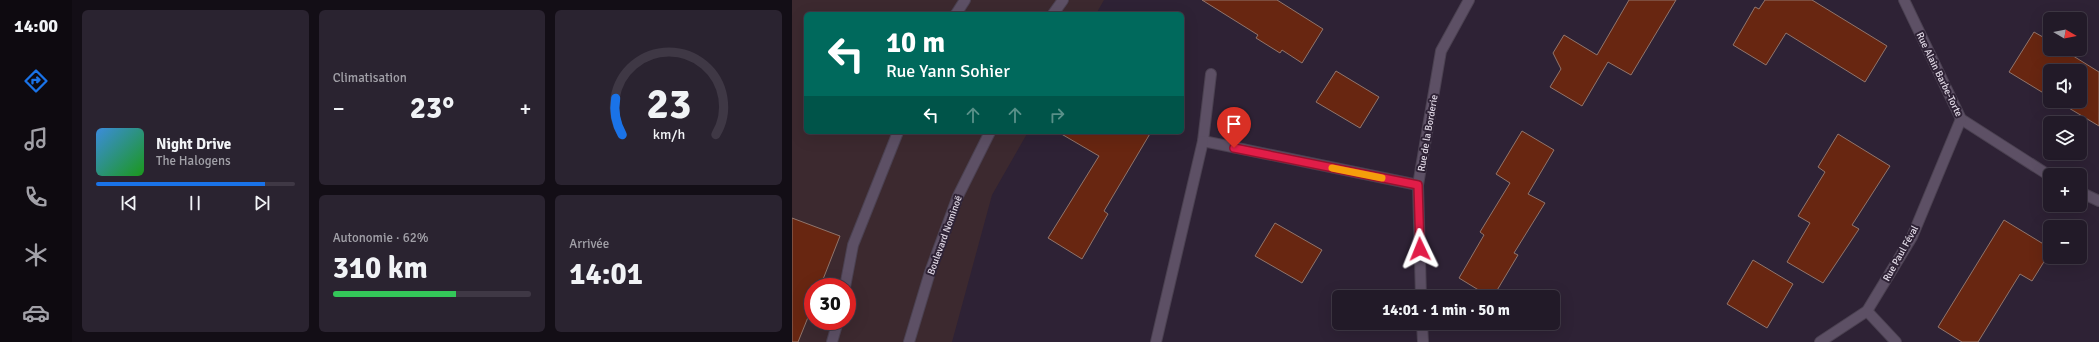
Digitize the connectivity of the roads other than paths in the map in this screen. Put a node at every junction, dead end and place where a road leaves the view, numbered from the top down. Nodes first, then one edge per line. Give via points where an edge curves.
1 (965, 0) edge
2 (1063, 0) edge
3 (1468, 0) edge
4 (1904, 0) edge
5 (957, 12) edge
6 (1054, 12) edge
7 (1211, 74) dead end
8 (1961, 119) junction
9 (897, 134) edge
10 (989, 134) edge
11 (1203, 141) junction
12 (2043, 172) edge
13 (1418, 185) junction
14 (2087, 195) edge
15 (2099, 201) edge
16 (848, 278) edge
17 (1421, 290) edge
18 (1867, 311) junction
19 (835, 330) edge
20 (1422, 330) edge
21 (832, 342) edge
22 (909, 342) edge
23 (1156, 342) edge
24 (1423, 342) edge
25 (1820, 342) edge
26 (1896, 342) edge

1 - 5 street
2 - 6 street
3 - 13 street, Rue de la Borderie via 1441,50
4 - 8 street, Rue Alain Barbe-Torte
7 - 11 street
8 - 12 street, Rue Alain Barbe-Torte
8 - 18 street, Rue Paul Féval via 1912,236
9 - 16 street via 853,245
10 - 22 street, Boulevard Nominoë via 958,196 930,272
11 - 13 street
11 - 23 street
13 - 17 street, Rue de la Borderie
14 - 15 street
18 - 25 street, Rue Paul Féval
18 - 26 street
19 - 21 street
20 - 24 street

